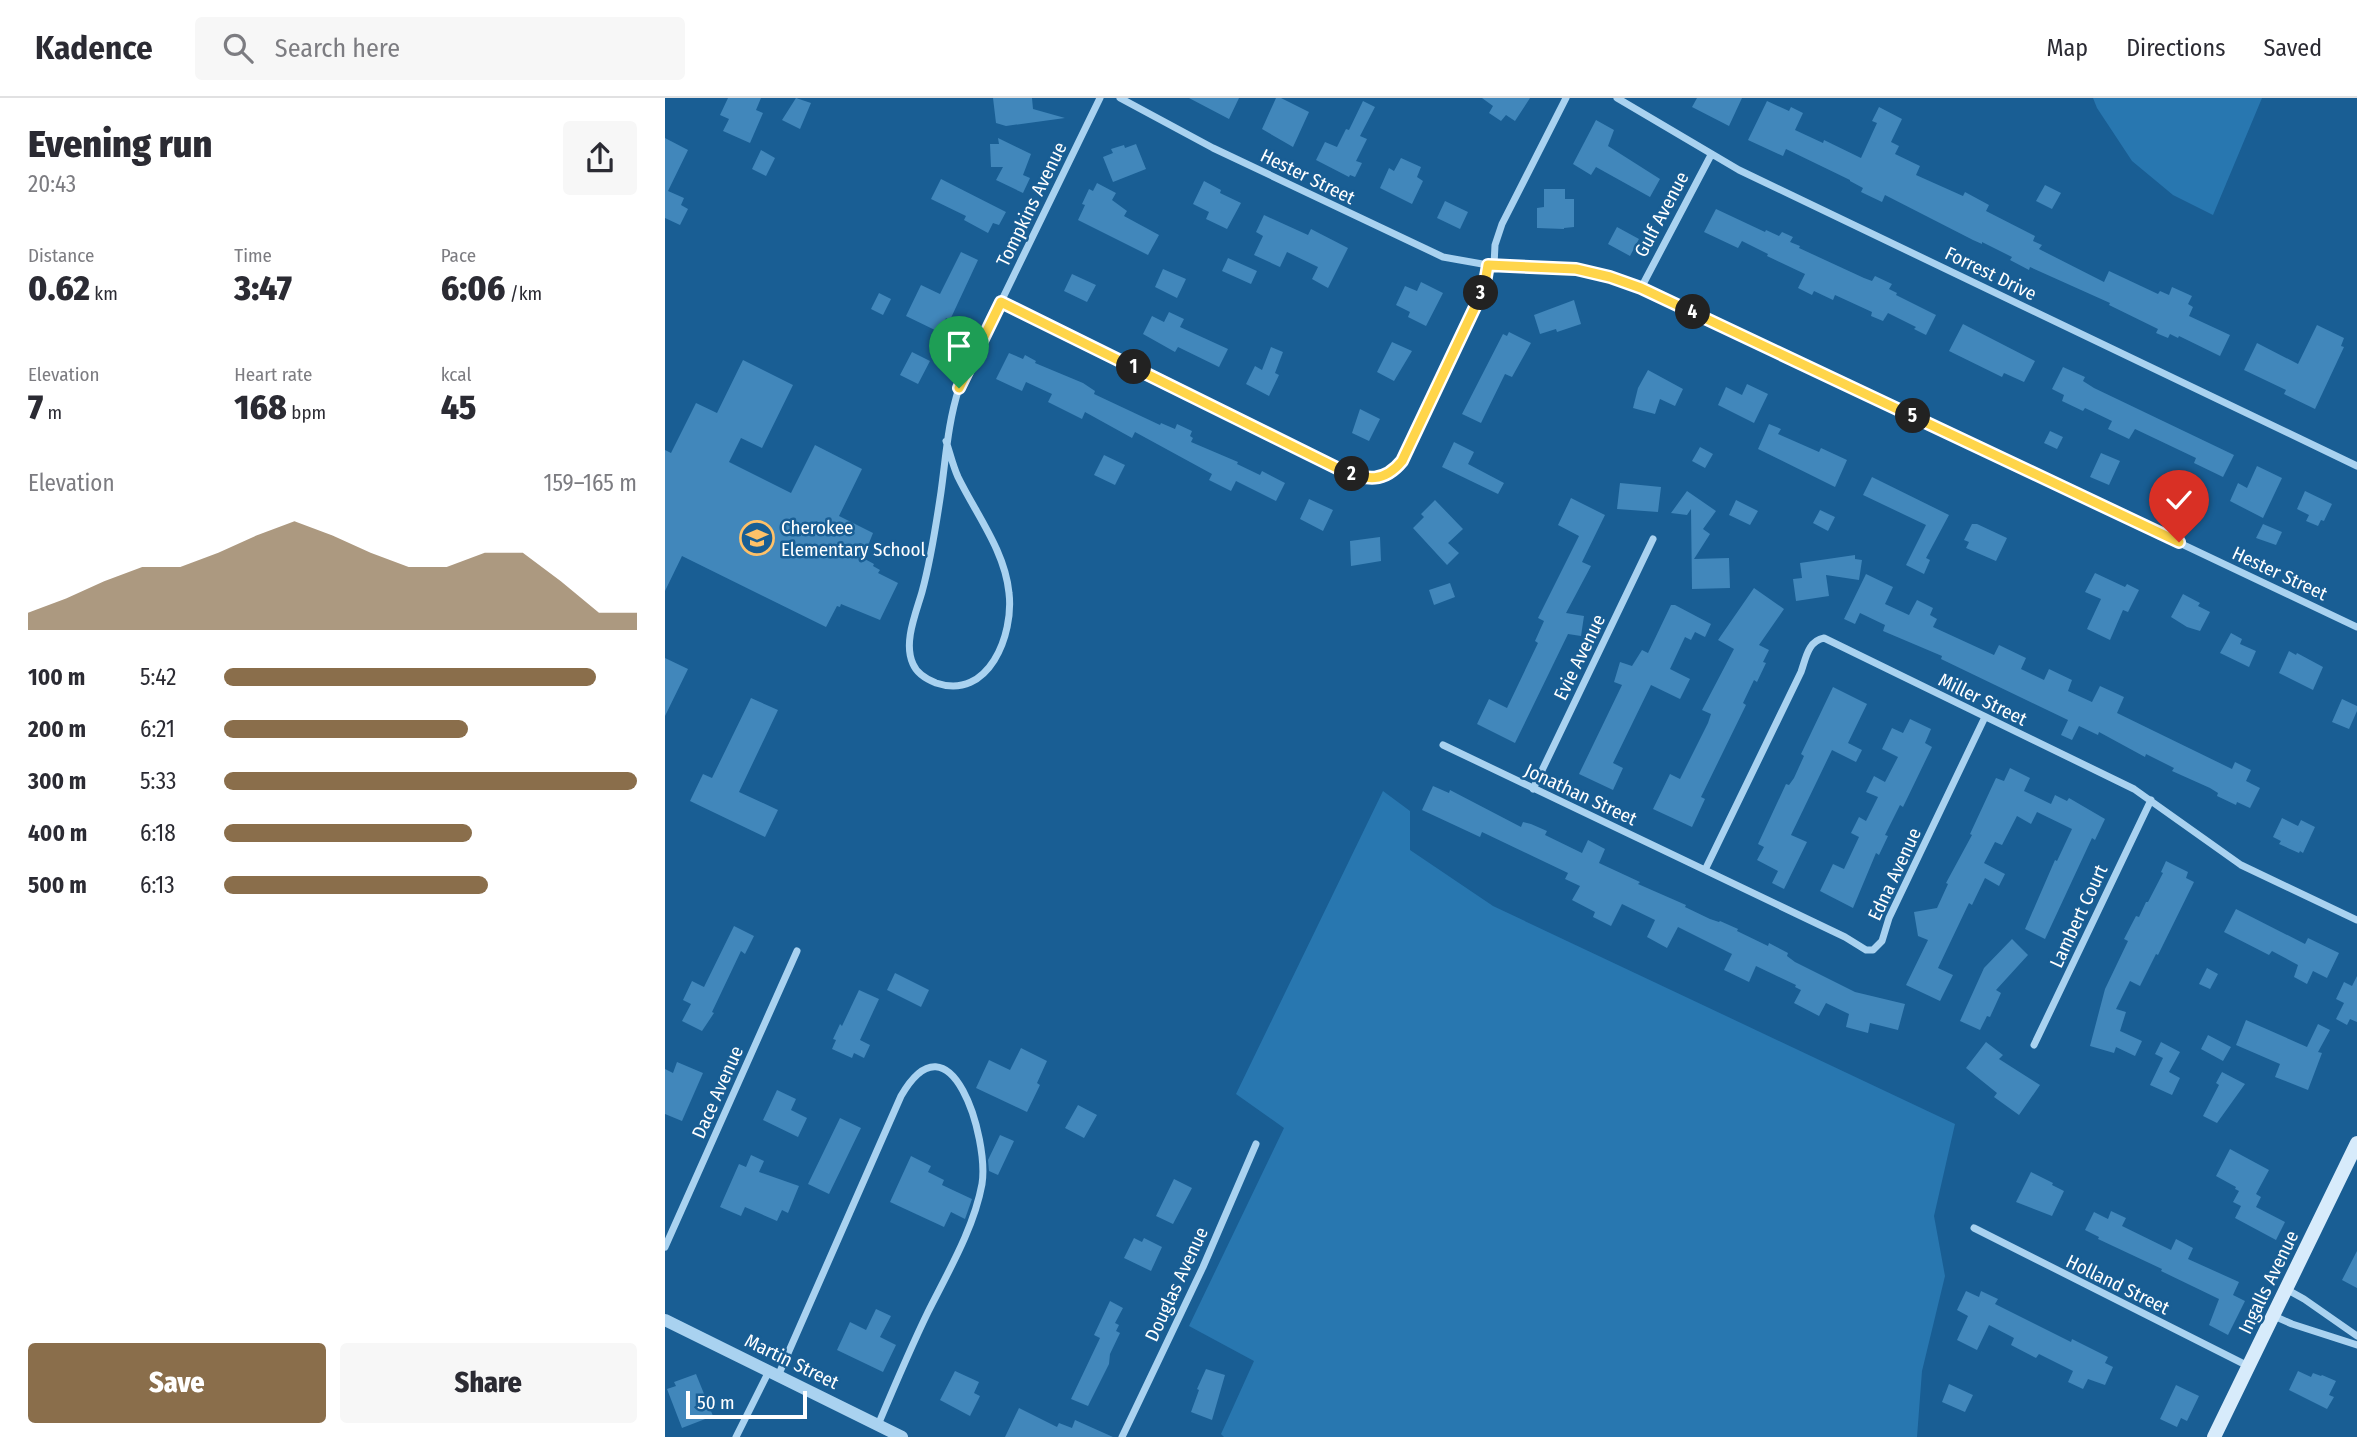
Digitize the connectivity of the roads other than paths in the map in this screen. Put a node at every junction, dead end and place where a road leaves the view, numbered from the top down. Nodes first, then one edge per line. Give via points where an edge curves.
1 (1100, 98) edge
2 (1120, 98) edge
3 (1566, 98) edge
4 (1618, 98) edge
5 (1711, 155) junction
6 (1491, 265) junction
7 (1641, 288) junction
8 (1001, 302) junction
9 (946, 441) junction
10 (2357, 466) edge
11 (1653, 539) dead end
12 (2357, 627) edge
13 (1985, 717) junction
14 (1443, 745) dead end
15 (1533, 789) junction
16 (2151, 800) junction
17 (1705, 870) junction
18 (2357, 920) edge
19 (797, 951) dead end
20 (2034, 1045) dead end
21 (2357, 1143) edge
22 (1256, 1144) dead end
23 (1974, 1228) dead end
24 (665, 1247) edge
25 (2286, 1289) junction
26 (2273, 1315) junction
27 (665, 1320) edge
28 (2357, 1336) edge
29 (2357, 1345) edge
30 (2249, 1366) junction
31 (773, 1373) junction
32 (878, 1425) junction
33 (736, 1437) edge
34 (902, 1437) edge
35 (1122, 1437) edge
36 (2214, 1437) edge

1 - 8 street, Tompkins Avenue
2 - 6 street, Hester Street via 1213,148 1443,257
3 - 6 street via 1502,224
4 - 5 street, Forrest Drive
5 - 7 street, Gulf Avenue
5 - 10 street, Forrest Drive
6 - 7 street, Hester Street via 1576,269
6 - 8 street via 1415,436 1396,468 1376,479 1343,471
7 - 12 street, Hester Street
8 - 9 street, Tompkins Avenue via 959,388
9 - 9 street, Tompkins Avenue via 957,475 999,556 1010,595 1006,637 998,655 972,683 958,686 923,678 908,650 930,564
11 - 15 street, Evie Avenue
13 - 16 street, Miller Street
13 - 17 street, Miller Street via 1834,642 1817,639
13 - 17 street, Edna Avenue via 1882,941 1873,950
14 - 15 street, Jonathan Street
15 - 17 street, Jonathan Street
16 - 18 street, Miller Street via 2241,865
16 - 20 street, Lambert Court
19 - 24 street, Dace Avenue
21 - 25 main road, Ingalls Avenue
22 - 35 street, Douglas Avenue
23 - 30 street, Holland Street
25 - 26 main road, Ingalls Avenue
25 - 28 street
26 - 29 street
26 - 30 main road, Ingalls Avenue
27 - 31 street, Martin Street
30 - 36 main road, Ingalls Avenue
31 - 32 street, Martin Street
31 - 32 street via 901,1096 921,1071 944,1069 961,1084 967,1097 983,1156 982,1183 975,1212
31 - 33 street
32 - 34 street, Martin Street

